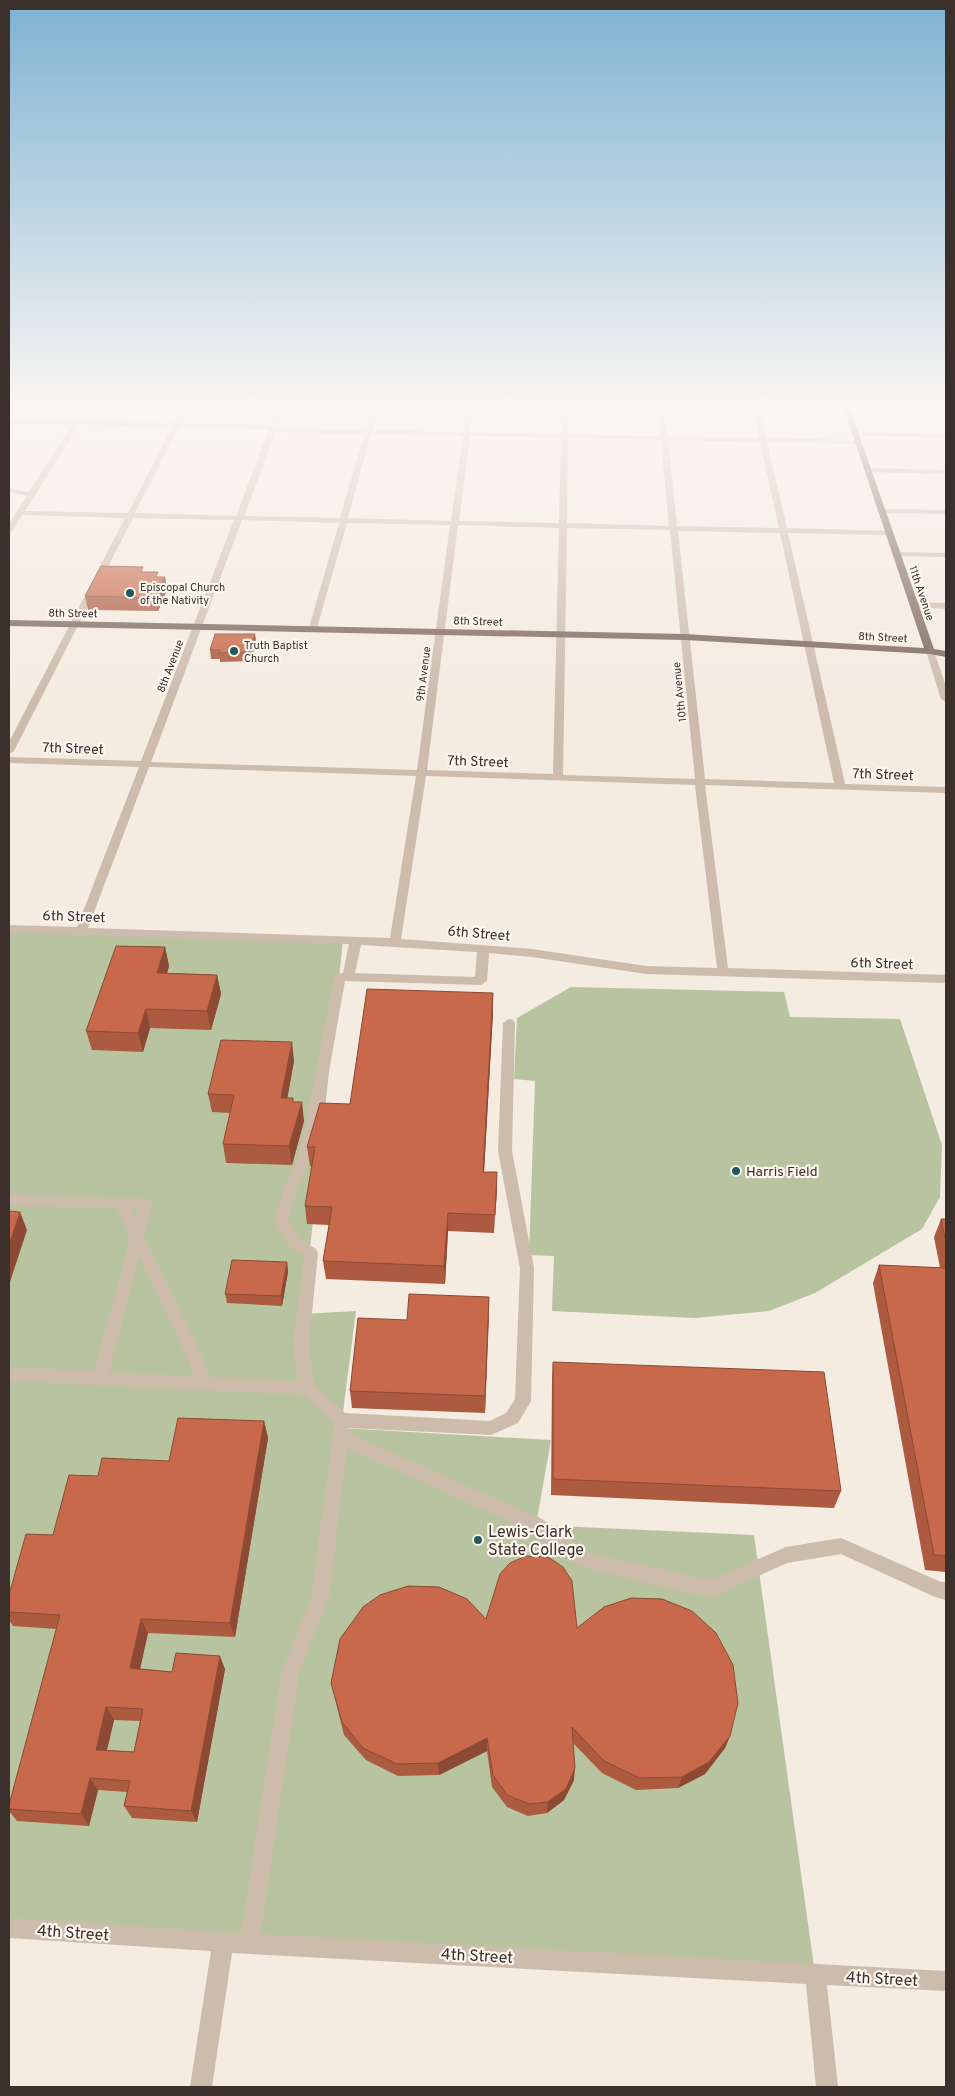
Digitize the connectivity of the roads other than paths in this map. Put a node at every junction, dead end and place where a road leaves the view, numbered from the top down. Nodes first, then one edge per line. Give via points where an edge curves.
1 (24, 507) edge
2 (134, 507) edge
3 (242, 507) edge
4 (348, 507) edge
5 (456, 507) edge
6 (564, 507) edge
7 (671, 507) edge
8 (779, 507) edge
9 (880, 507) edge
10 (881, 510) junction
11 (946, 512) edge
12 (20, 513) junction
13 (130, 515) junction
14 (238, 518) junction
15 (344, 520) junction
16 (11, 522) edge
17 (454, 523) junction
18 (564, 525) junction
19 (673, 527) junction
20 (9, 530) edge
21 (785, 530) junction
22 (889, 533) junction
23 (896, 554) junction
24 (946, 555) edge
25 (914, 605) junction
26 (946, 606) edge
27 (9, 623) edge
28 (73, 624) junction
29 (197, 626) junction
30 (313, 628) junction
31 (439, 631) junction
32 (561, 634) junction
33 (685, 637) junction
34 (809, 644) junction
35 (930, 651) junction
36 (946, 654) edge
37 (946, 699) edge
38 (9, 752) edge
39 (9, 760) edge
40 (144, 764) junction
41 (421, 774) junction
42 (558, 778) junction
43 (700, 782) junction
44 (840, 786) junction
45 (946, 790) edge
46 (9, 929) edge
47 (81, 931) junction
48 (356, 940) junction
49 (395, 942) junction
50 (483, 948) junction
51 (723, 973) junction
52 (348, 977) junction
53 (946, 980) edge
54 (509, 1023) dead end
55 (9, 1200) edge
56 (121, 1203) junction
57 (138, 1237) junction
58 (9, 1374) edge
59 (100, 1378) junction
60 (203, 1383) junction
61 (307, 1388) junction
62 (342, 1420) junction
63 (340, 1437) junction
64 (946, 1591) edge
65 (9, 1928) edge
66 (223, 1942) junction
67 (250, 1942) junction
68 (815, 1974) junction
69 (946, 1982) edge
70 (201, 2087) edge
71 (827, 2087) edge

1 - 12 street
2 - 13 street
3 - 14 street, 8th Avenue
4 - 15 street
5 - 17 street, 9th Avenue
6 - 18 street
7 - 19 street, 10th Avenue
8 - 21 street
9 - 10 main road, 11th Avenue
10 - 11 street
10 - 22 main road, 11th Avenue
12 - 13 street
12 - 16 street
13 - 14 street
13 - 28 street
14 - 15 street
14 - 29 street, 8th Avenue
15 - 17 street
15 - 30 street
16 - 20 street
17 - 18 street
17 - 31 street, 9th Avenue
18 - 19 street
18 - 32 street
19 - 21 street
19 - 33 street, 10th Avenue
21 - 22 street
21 - 34 street
22 - 23 main road, 11th Avenue
23 - 24 street
23 - 25 main road, 11th Avenue
25 - 26 street
25 - 35 main road, 11th Avenue
27 - 28 main road, 8th Street
28 - 29 main road, 8th Street
28 - 38 street
29 - 30 main road, 8th Street
29 - 40 street, 8th Avenue
30 - 31 main road, 8th Street
31 - 32 main road, 8th Street
31 - 41 street, 9th Avenue
32 - 33 main road, 8th Street
32 - 42 street
33 - 34 main road, 8th Street
33 - 43 street, 10th Avenue
34 - 35 main road, 8th Street
34 - 44 street
35 - 36 main road, 8th Street
35 - 37 street, 11th Avenue
39 - 40 street, 7th Street
40 - 41 street, 7th Street
40 - 47 street, 8th Avenue
41 - 42 street, 7th Street
41 - 49 street, 9th Avenue
42 - 43 street, 7th Street
43 - 44 street, 7th Street
43 - 51 street, 10th Avenue
44 - 45 street, 7th Street
46 - 47 street, 6th Street
47 - 48 street, 6th Street
48 - 49 street, 6th Street
48 - 52 street
49 - 50 street, 6th Street
50 - 51 street, 6th Street via 532,952 646,970
50 - 52 street via 481,980
51 - 53 street, 6th Street
52 - 61 street via 340,976 304,1159 290,1189 281,1223 296,1244 311,1253 301,1343
54 - 62 street via 505,1151 527,1268 523,1401 512,1418 490,1428
55 - 56 street
56 - 57 street
56 - 57 street via 146,1203
57 - 59 street
57 - 60 street via 196,1359
58 - 59 street
59 - 60 street
60 - 61 street
61 - 62 street
62 - 63 street
63 - 64 street via 536,1525 582,1559 710,1589 786,1555 840,1546
63 - 67 street via 320,1598 290,1673
65 - 66 street, 4th Street
66 - 67 street, 4th Street
66 - 70 street
67 - 68 street, 4th Street
68 - 69 street, 4th Street
68 - 71 street

